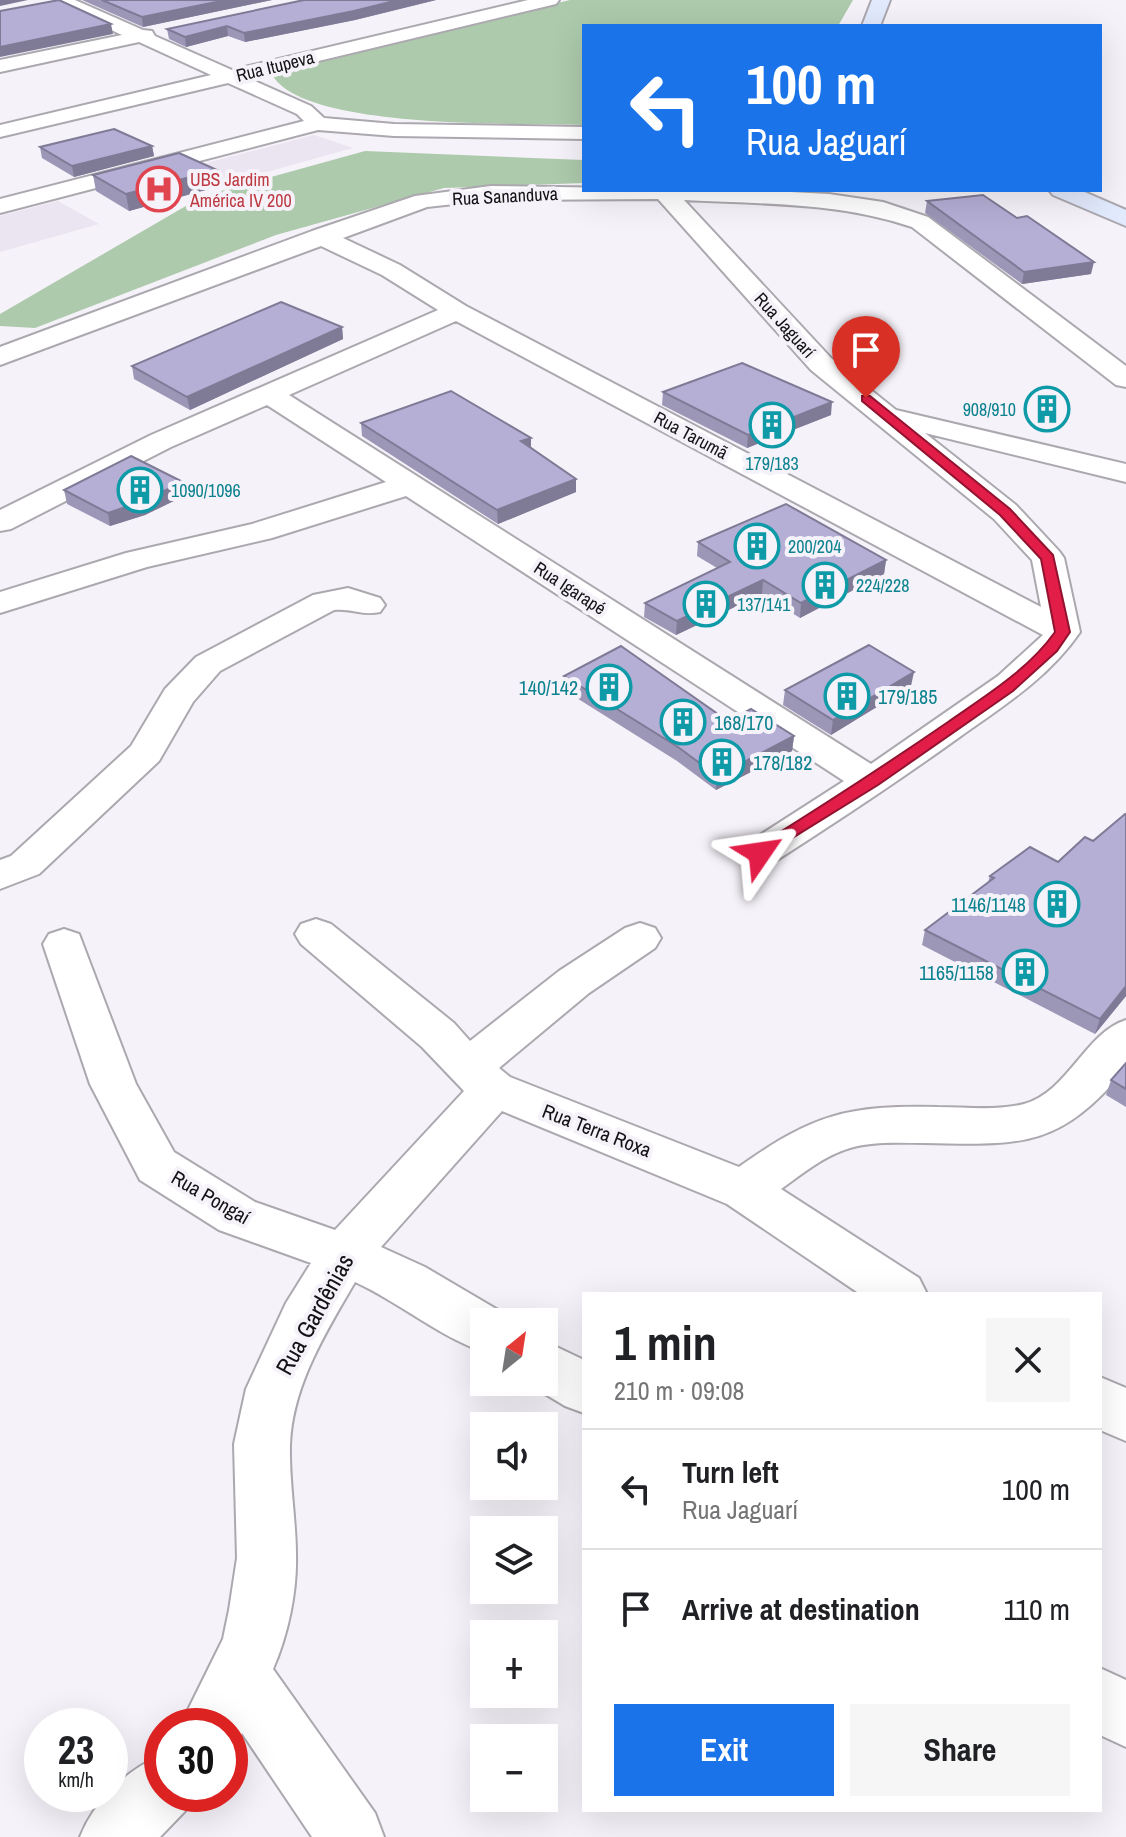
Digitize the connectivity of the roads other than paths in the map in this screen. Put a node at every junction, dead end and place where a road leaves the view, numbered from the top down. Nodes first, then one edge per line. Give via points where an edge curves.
1 (550, 0) edge
2 (881, 0) edge
3 (59, 2) edge
4 (872, 24) edge
5 (167, 31) edge
6 (139, 37) junction
7 (0, 66) edge
8 (232, 76) junction
9 (318, 124) junction
10 (0, 131) edge
11 (582, 133) edge
12 (664, 192) junction
13 (1065, 192) edge
14 (0, 206) edge
15 (1126, 219) edge
16 (320, 236) junction
17 (457, 311) junction
18 (41, 339) junction
19 (0, 342) edge
20 (0, 357) edge
21 (1122, 373) edge
22 (269, 394) junction
23 (888, 416) junction
24 (1126, 473) edge
25 (409, 485) junction
26 (0, 522) edge
27 (0, 603) edge
28 (368, 605) dead end
29 (1063, 632) junction
30 (872, 782) junction
31 (760, 853) dead end
32 (0, 875) edge
33 (316, 934) dead end
34 (640, 938) dead end
35 (64, 944) dead end
36 (1126, 1037) edge
37 (480, 1078) junction
38 (744, 1190) junction
39 (344, 1254) junction
40 (898, 1292) edge
41 (470, 1320) edge
42 (558, 1373) edge
43 (582, 1388) edge
44 (1102, 1403) edge
45 (1126, 1416) edge
46 (226, 1700) edge
47 (1102, 1701) edge
48 (1126, 1715) edge
49 (144, 1806) edge
50 (113, 1837) edge
51 (351, 1837) edge

1 - 8 street, Rua Itupeva
2 - 4 main road
3 - 6 street
5 - 6 street
6 - 7 street
6 - 8 street
8 - 9 street via 304,110
8 - 10 street, Rua Itupeva
9 - 11 street
9 - 14 street
12 - 16 street, Rua Sananduva via 491,193 423,201
12 - 21 street, Rua Sananduva via 829,201 875,207 920,222
12 - 23 street, Rua Jaguarí via 821,364
13 - 15 main road
16 - 17 street, Rua Tarumã via 391,270
16 - 18 street, Rua Sananduva
17 - 22 street
17 - 29 street, Rua Tarumã
18 - 19 street
18 - 20 street, Rua Sananduva
22 - 25 street, Rua Igarapé
22 - 26 street
23 - 24 street
23 - 29 street, Rua Jaguarí via 1005,512 1048,558
25 - 27 street
25 - 30 street, Rua Igarapé
28 - 32 street via 348,598 325,602 208,664 178,697 146,753 25,865
29 - 30 street via 1007,687
30 - 31 street
33 - 37 street, Rua Terra Roxa via 438,1035
34 - 37 street, Rua Gardênias via 574,982
35 - 39 street, Rua Pongaí via 113,1084 157,1166 237,1216
36 - 38 street via 1082,1088 1040,1119 1008,1125 865,1126 812,1141
37 - 38 street, Rua Terra Roxa
37 - 39 street, Rua Gardênias
38 - 40 street, Rua Terra Roxa
39 - 41 street, Rua Pongaí via 407,1282
39 - 46 street, Rua Gardênias via 305,1319 273,1389 262,1444 267,1558 252,1646
42 - 43 street
44 - 45 street
46 - 51 street
47 - 48 street
49 - 50 street

